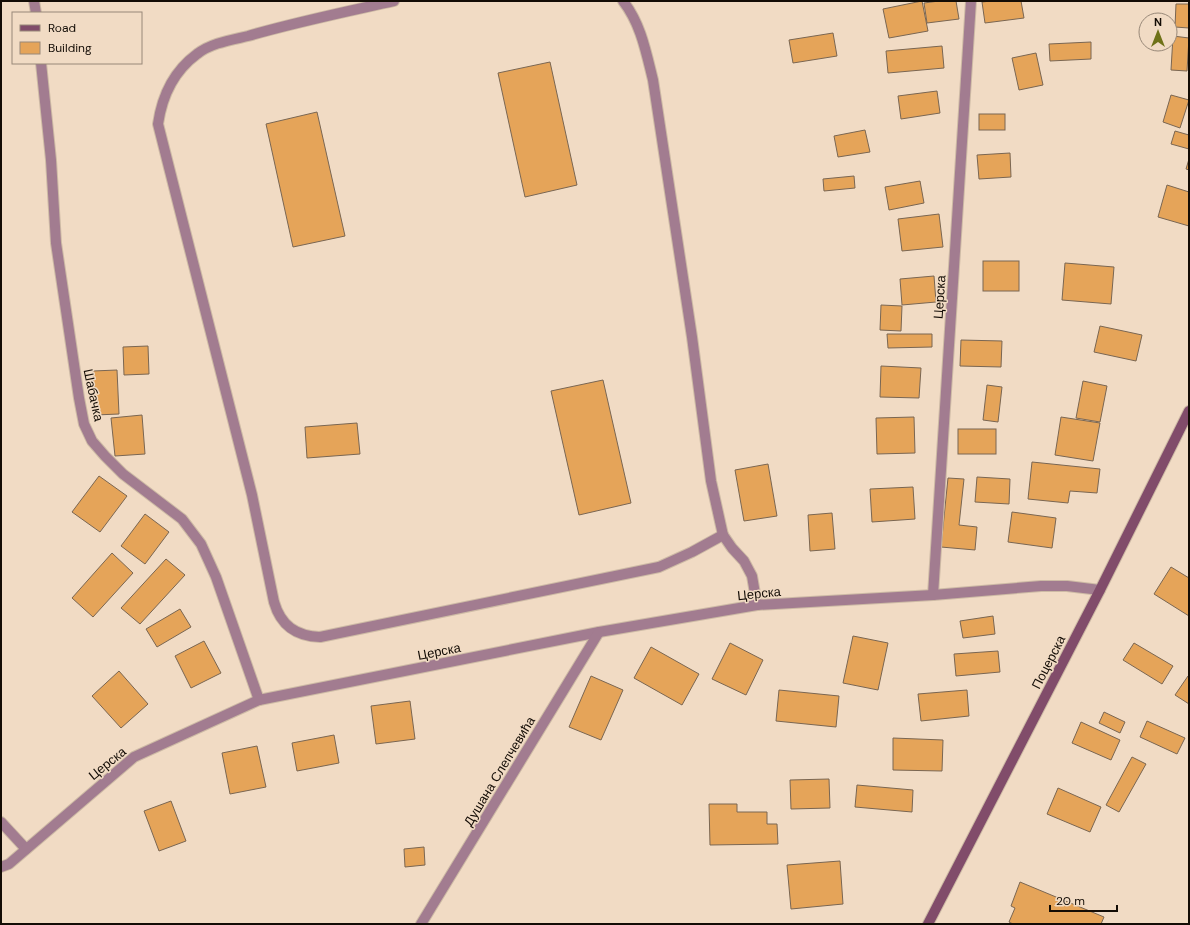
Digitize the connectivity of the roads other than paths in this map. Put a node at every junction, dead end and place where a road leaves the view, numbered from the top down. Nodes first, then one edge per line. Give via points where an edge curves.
1 (34, 1) edge
2 (394, 1) edge
3 (623, 1) edge
4 (971, 1) edge
5 (36, 12) edge
6 (41, 64) edge
7 (1189, 411) edge
8 (723, 535) junction
9 (1100, 590) junction
10 (933, 595) junction
11 (757, 604) junction
12 (599, 632) junction
13 (259, 700) junction
14 (1, 822) edge
15 (26, 849) junction
16 (1, 867) edge
17 (421, 924) edge
18 (928, 924) edge

1 - 5 street
2 - 8 street via 278,27 208,47 178,72 170,84 160,110 158,124 252,495 277,612 283,621 299,634 320,637 659,567
3 - 8 street via 632,12 644,39 653,80 711,481
4 - 10 street, Церска
6 - 13 street, Шабачка via 56,243 84,424 92,441 122,474 182,519 201,544 216,577
7 - 9 main road, Поцерска
8 - 11 street via 744,561 752,576
9 - 10 street, Церска via 1041,586
9 - 18 main road, Поцерска
10 - 11 street, Церска
11 - 12 street, Церска
12 - 13 street, Церска
12 - 17 street, Душана Слепчевића
13 - 15 street, Церска via 134,757
14 - 15 street
15 - 16 street, Церска via 9,864

